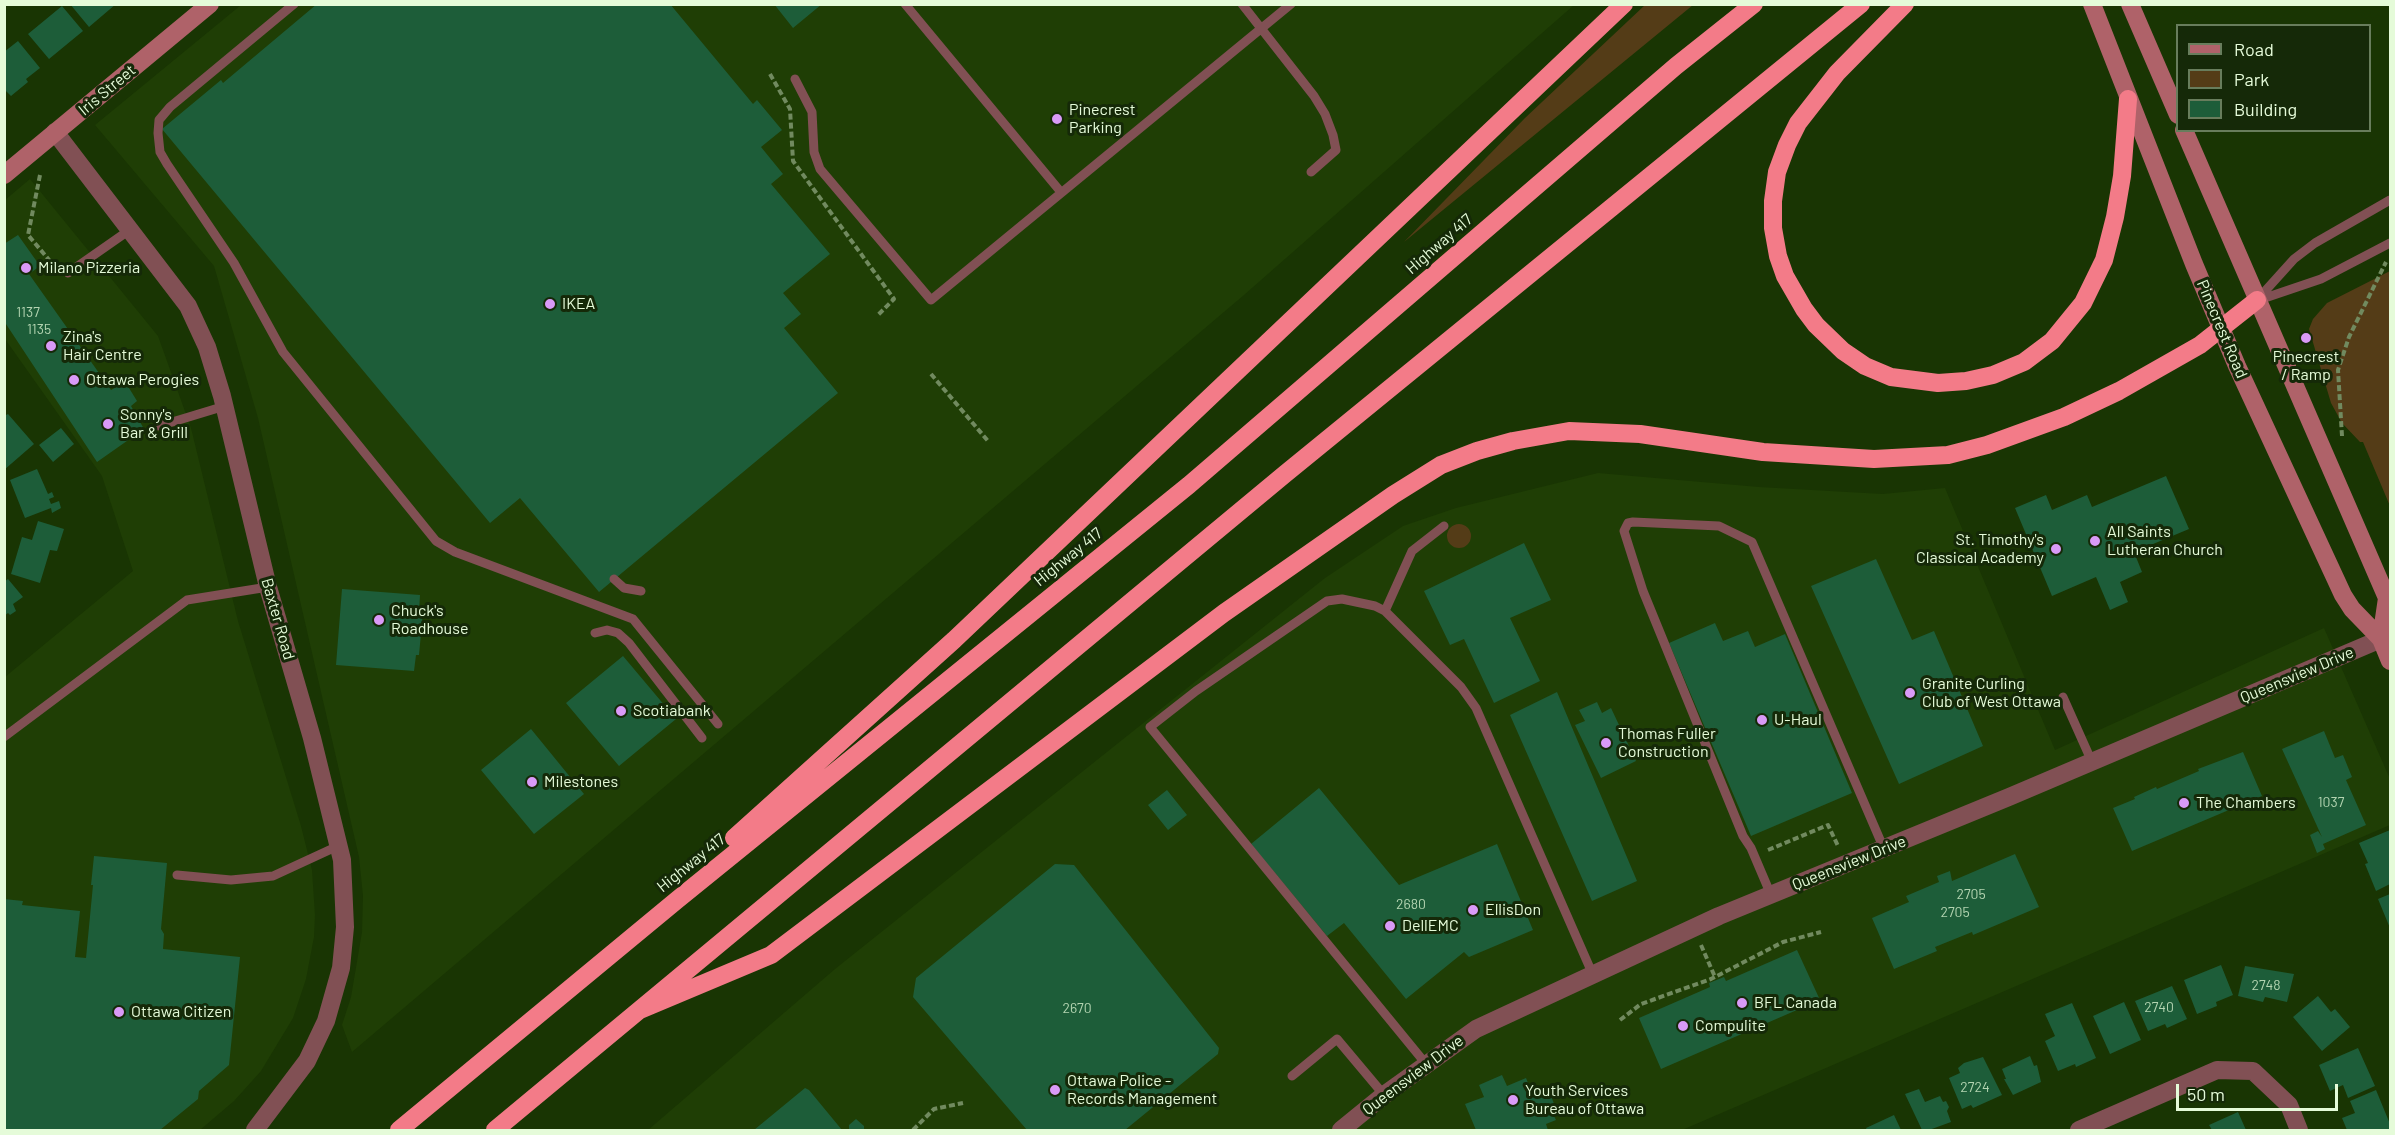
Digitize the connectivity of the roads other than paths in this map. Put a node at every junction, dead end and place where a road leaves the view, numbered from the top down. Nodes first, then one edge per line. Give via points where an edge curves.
1 (210, 4) edge
2 (294, 4) edge
3 (905, 4) edge
4 (1242, 4) edge
5 (1291, 4) edge
6 (1624, 4) edge
7 (1754, 4) edge
8 (1861, 4) edge
9 (1905, 4) edge
10 (2130, 4) edge
11 (2092, 5) edge
12 (1261, 28) junction
13 (795, 79) dead end
14 (2126, 92) junction
15 (2176, 110) edge
16 (56, 132) junction
17 (2185, 132) edge
18 (1311, 172) dead end
19 (4, 175) edge
20 (1060, 191) junction
21 (2391, 200) edge
22 (131, 229) junction
23 (2391, 243) edge
24 (68, 273) road end
25 (2257, 300) junction
26 (2221, 329) junction
27 (225, 406) junction
28 (159, 426) dead end
29 (1444, 526) dead end
30 (614, 579) dead end
31 (268, 587) junction
32 (640, 591) dead end
33 (1385, 611) junction
34 (595, 633) dead end
35 (2380, 639) junction
36 (2391, 661) edge
37 (2062, 698) dead end
38 (718, 724) dead end
39 (4, 737) edge
40 (702, 738) dead end
41 (2092, 762) junction
42 (338, 846) junction
43 (1884, 849) junction
44 (177, 875) dead end
45 (1771, 895) junction
46 (677, 900) junction
47 (1593, 975) junction
48 (640, 1010) junction
49 (1426, 1064) junction
50 (1292, 1076) dead end
51 (1384, 1095) junction
52 (255, 1131) edge
53 (399, 1131) edge
54 (495, 1131) edge
55 (1341, 1131) edge
56 (2079, 1131) edge
57 (2299, 1131) edge

1 - 16 main road, Iris Street
2 - 38 lane via 159,120 160,152 167,165 234,263 283,352 436,542 633,619
3 - 20 lane
4 - 12 lane
5 - 12 lane
6 - 46 highway via 954,640 726,846
7 - 46 highway, Highway 417 via 1676,66 1188,485
8 - 48 highway via 1285,474
9 - 14 highway via 1815,99 1787,145 1777,172 1773,201 1778,256 1804,309 1843,351 1891,377 1938,383 1993,375 2024,362 2052,341 2083,303 2103,260 2122,176
10 - 15 main road
11 - 14 main road, Pinecrest Road
12 - 18 lane via 1314,96 1334,135 1336,150
12 - 20 lane
13 - 20 lane via 812,112 814,152 820,169 931,300
14 - 26 main road, Pinecrest Road
16 - 19 main road, Iris Street
16 - 22 street, Baxter Road
17 - 25 main road
21 - 25 lane via 2314,243
22 - 24 lane
22 - 27 street, Baxter Road via 188,306 207,347
23 - 25 lane via 2321,279
25 - 26 highway
25 - 35 main road via 2388,598
26 - 35 main road, Pinecrest Road via 2343,595
26 - 48 highway via 2129,385 2064,417 1947,455 1874,459 1763,452 1640,434 1569,431 1513,441 1441,465 1224,614 771,955
27 - 28 lane
27 - 31 street, Baxter Road
29 - 33 lane via 1412,551
30 - 32 lane via 624,588
31 - 39 lane via 187,600
31 - 42 street, Baxter Road via 312,738
33 - 47 lane via 1461,687 1476,708
33 - 49 lane via 1342,599 1327,601 1150,727
34 - 40 lane via 618,633 629,643
35 - 36 main road, Pinecrest Road
35 - 41 street, Queensview Drive
37 - 41 lane
41 - 43 street, Queensview Drive
42 - 44 lane via 273,876 231,880
42 - 52 street, Baxter Road via 345,927 340,968 326,1021 307,1061
43 - 45 street, Queensview Drive
43 - 45 lane via 1752,542 1719,526 1628,523 1624,531 1643,591
45 - 47 street, Queensview Drive
46 - 53 highway, Highway 417
47 - 49 street, Queensview Drive via 1476,1029
48 - 54 highway
49 - 51 street, Queensview Drive
50 - 51 lane via 1337,1039
51 - 55 street, Queensview Drive
56 - 57 street via 2217,1070 2253,1071 2289,1105

